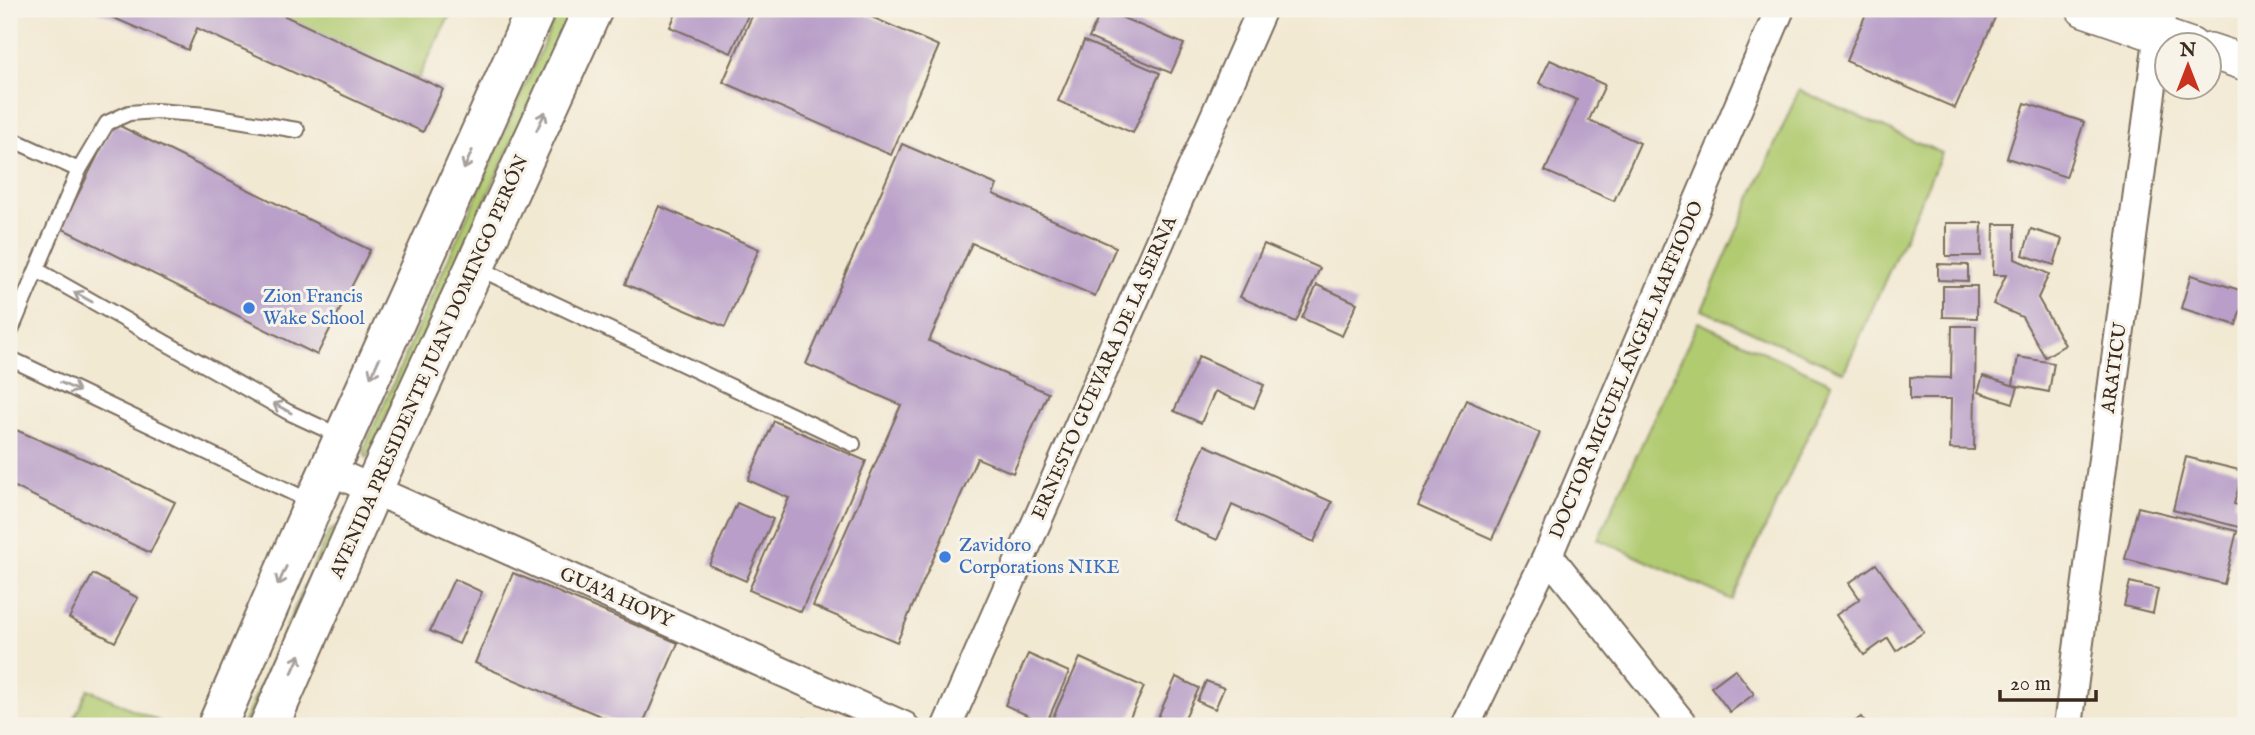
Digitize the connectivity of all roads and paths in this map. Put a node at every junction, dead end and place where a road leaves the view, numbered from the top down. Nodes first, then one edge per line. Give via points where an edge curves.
1 (536, 9) edge
2 (593, 9) edge
3 (1262, 9) edge
4 (1780, 9) edge
5 (2084, 9) edge
6 (2171, 30) edge
7 (2224, 56) edge
8 (2246, 63) edge
9 (297, 130) dead end
10 (9, 138) edge
11 (79, 170) junction
12 (475, 267) junction
13 (37, 270) junction
14 (9, 335) edge
15 (9, 358) edge
16 (853, 444) dead end
17 (329, 470) junction
18 (373, 489) junction
19 (1548, 555) junction
20 (217, 726) edge
21 (269, 726) edge
22 (904, 726) edge
23 (947, 726) edge
24 (1465, 726) edge
25 (1684, 726) edge
26 (2068, 726) edge

1 -> 17 main road
12 -> 2 main road, AVENIDA PRESIDENTE JUAN DOMINGO PERÓN
3 - 23 street, ERNESTO GUEVARA DE LA SERNA
4 - 19 street, DOCTOR MIGUEL ÁNGEL MAFFIODO
5 - 6 street
6 - 26 street, ARATICU
7 - 8 street
9 - 11 lane via 207,115 129,113 107,123
10 - 11 lane
11 - 13 lane
12 - 16 lane
12 - 18 main road, AVENIDA PRESIDENTE JUAN DOMINGO PERÓN
13 - 14 lane
17 -> 13 lane via 288,412
15 -> 17 lane
17 - 18 street, GUA'A HOVY
17 -> 20 main road
21 -> 18 main road, AVENIDA PRESIDENTE JUAN DOMINGO PERÓN
18 - 22 street, GUA'A HOVY
19 - 24 street, DOCTOR MIGUEL ÁNGEL MAFFIODO
19 - 25 street

